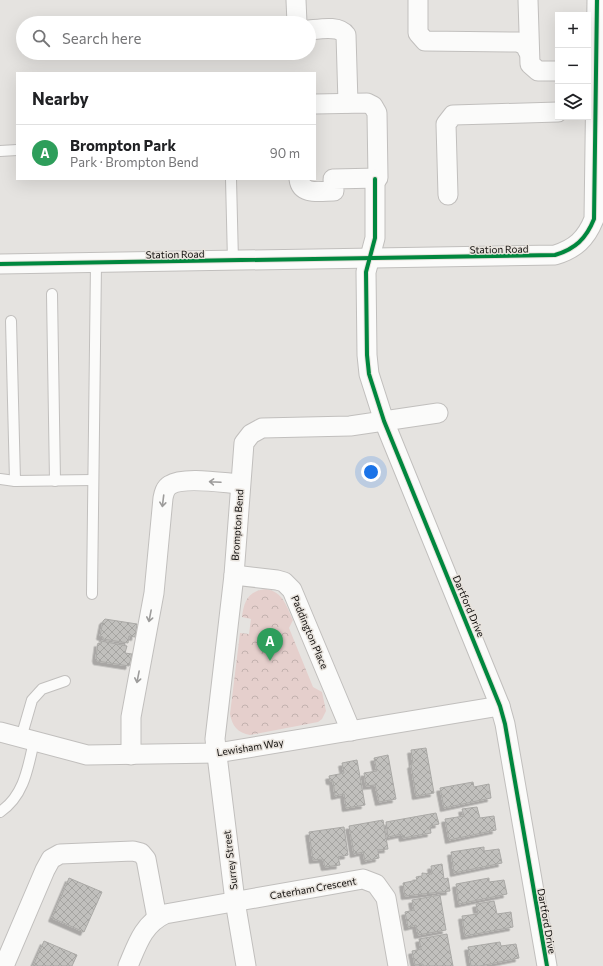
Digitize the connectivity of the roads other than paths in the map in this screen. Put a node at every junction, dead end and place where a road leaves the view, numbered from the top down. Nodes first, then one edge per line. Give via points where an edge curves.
1 (296, 0) edge
2 (418, 0) edge
3 (528, 0) edge
4 (597, 0) edge
5 (297, 16) edge
6 (316, 30) edge
7 (528, 52) junction
8 (592, 70) edge
9 (555, 71) edge
10 (348, 103) junction
11 (316, 104) edge
12 (592, 111) edge
13 (555, 112) edge
14 (16, 150) edge
15 (0, 151) edge
16 (375, 178) junction
17 (232, 180) edge
18 (299, 180) edge
19 (448, 195) dead end
20 (371, 259) junction
21 (233, 261) junction
22 (96, 263) junction
23 (0, 264) edge
24 (52, 294) dead end
25 (12, 321) dead end
26 (438, 413) dead end
27 (384, 421) junction
28 (0, 479) edge
29 (93, 480) junction
30 (15, 481) junction
31 (55, 481) junction
32 (240, 484) junction
33 (234, 575) junction
34 (92, 594) dead end
35 (65, 681) dead end
36 (500, 706) junction
37 (351, 731) junction
38 (0, 732) edge
39 (28, 740) junction
40 (217, 753) junction
41 (131, 755) junction
42 (0, 812) edge
43 (236, 901) junction
44 (157, 918) junction
45 (4, 966) edge
46 (128, 966) edge
47 (246, 966) edge
48 (398, 966) edge
49 (546, 966) edge

1 - 5 street
2 - 7 street via 418,33 425,41 518,42 525,45
3 - 7 street
4 - 8 street, Station Road
6 - 10 street via 337,29 346,35
7 - 9 street via 530,64 535,70
8 - 12 street, Station Road
10 - 11 street, Dartford Drive
10 - 16 street, Dartford Drive via 370,104 377,113 378,178
12 - 20 street, Station Road via 594,219 576,247 555,255
13 - 19 street via 453,115 446,124
14 - 15 lane
16 - 18 street via 333,179 334,191 309,191 303,188
16 - 20 street, Dartford Drive via 375,238
17 - 21 lane
20 - 21 street, Station Road
20 - 27 street, Dartford Drive via 366,272 367,355 369,374
21 - 22 street, Station Road
22 - 23 street, Station Road
22 - 29 lane
24 - 31 lane
25 - 30 lane
26 - 27 street, Brompton Bend
27 - 32 street, Brompton Bend via 350,426 268,427 256,430 244,443
27 - 36 street, Dartford Drive
28 - 30 lane
29 - 31 lane
29 - 34 lane
30 - 31 lane
32 - 33 street, Brompton Bend
32 -> 41 street via 190,481 177,482 166,489 154,593 131,717
33 - 37 street, Paddington Place via 277,580 284,582 292,590
33 - 40 street, Brompton Bend via 217,715
35 - 39 lane via 42,689 32,700
36 - 37 street, Lewisham Way
36 - 49 street, Dartford Drive
37 - 40 street, Lewisham Way
38 - 39 street, Lewisham Way
39 - 41 street, Lewisham Way via 87,755
39 - 42 lane via 22,786 16,798
40 - 41 street, Lewisham Way
40 - 43 street, Surrey Street
43 - 44 street, Caterham Crescent via 165,914
43 - 47 street, Surrey Street
43 - 48 street, Caterham Crescent via 356,880 370,881 380,888 386,898
44 - 45 street via 146,859 141,853 133,851 60,854 51,859 45,870
44 - 46 street via 150,922 142,934

